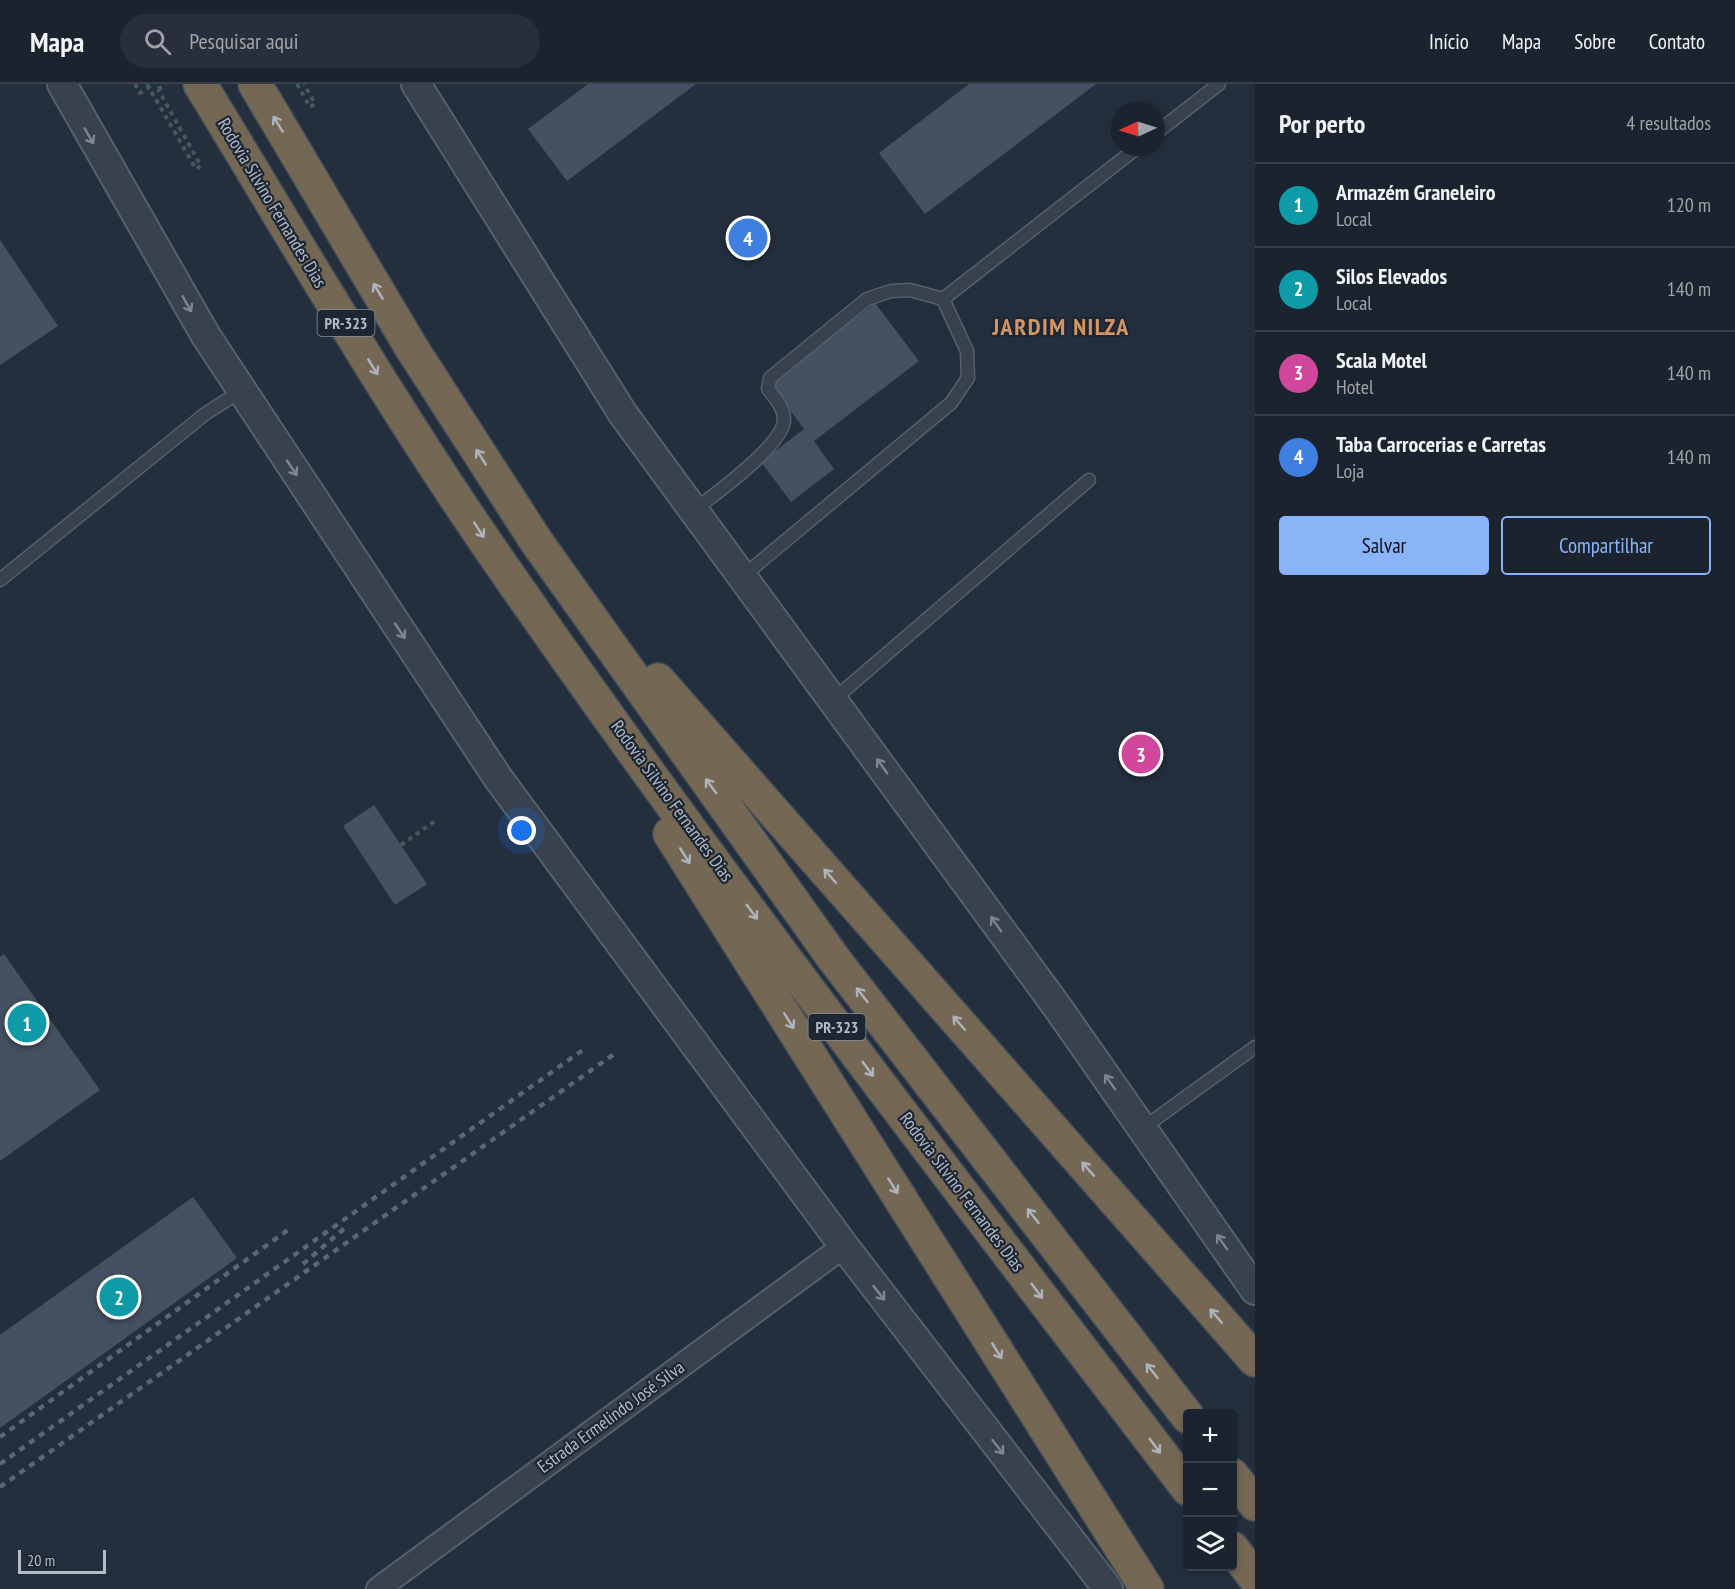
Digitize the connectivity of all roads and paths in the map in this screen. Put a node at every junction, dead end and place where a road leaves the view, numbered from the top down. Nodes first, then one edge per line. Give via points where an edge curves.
1 (62, 84) edge
2 (135, 84) edge
3 (147, 84) edge
4 (154, 84) edge
5 (166, 84) edge
6 (200, 84) edge
7 (255, 84) edge
8 (297, 84) edge
9 (304, 84) edge
10 (416, 84) edge
11 (1219, 84) edge
12 (1165, 126) edge
13 (1126, 156) edge
14 (943, 299) junction
15 (241, 392) junction
16 (1089, 480) dead end
17 (693, 511) junction
18 (536, 541) junction
19 (497, 558) junction
20 (741, 578) junction
21 (0, 580) edge
22 (833, 700) junction
23 (435, 821) dead end
24 (401, 845) dead end
25 (1255, 1047) edge
26 (1143, 1128) junction
27 (844, 1246) junction
28 (1255, 1290) edge
29 (1255, 1359) edge
30 (1183, 1411) edge
31 (1237, 1480) edge
32 (1183, 1482) edge
33 (1255, 1504) edge
34 (1237, 1553) edge
35 (1255, 1578) edge
36 (378, 1589) edge
37 (1108, 1589) edge
38 (1146, 1589) edge

1 -> 15 street
2 - 4 path via 140,93
3 - 5 path, bridge via 196,170 201,166 158,88
6 -> 19 highway, Rodovia Silvino Fernandes Dias / PR-323 via 375,371
18 -> 7 highway, PR-323 via 411,347
8 - 9 path via 310,107 315,104
10 - 17 street via 623,414
11 - 12 lane
13 - 14 lane
14 - 17 lane via 910,290 867,299 770,378 768,389 780,405 784,419 781,433 742,473
14 - 20 lane via 967,351 968,378 951,403
15 - 21 lane via 205,414
15 -> 27 street via 498,778
16 - 22 lane
17 - 20 street
29 -> 18 highway
30 -> 18 highway, PR-323 via 834,959
19 -> 32 highway, Rodovia Silvino Fernandes Dias / PR-323 via 802,982
19 -> 38 highway
20 - 22 street
26 -> 22 street
23 - 24 path
25 - 26 lane
28 -> 26 street
27 - 36 street, Estrada Ermelindo José Silva
27 -> 37 street
31 - 33 highway
34 - 35 highway

